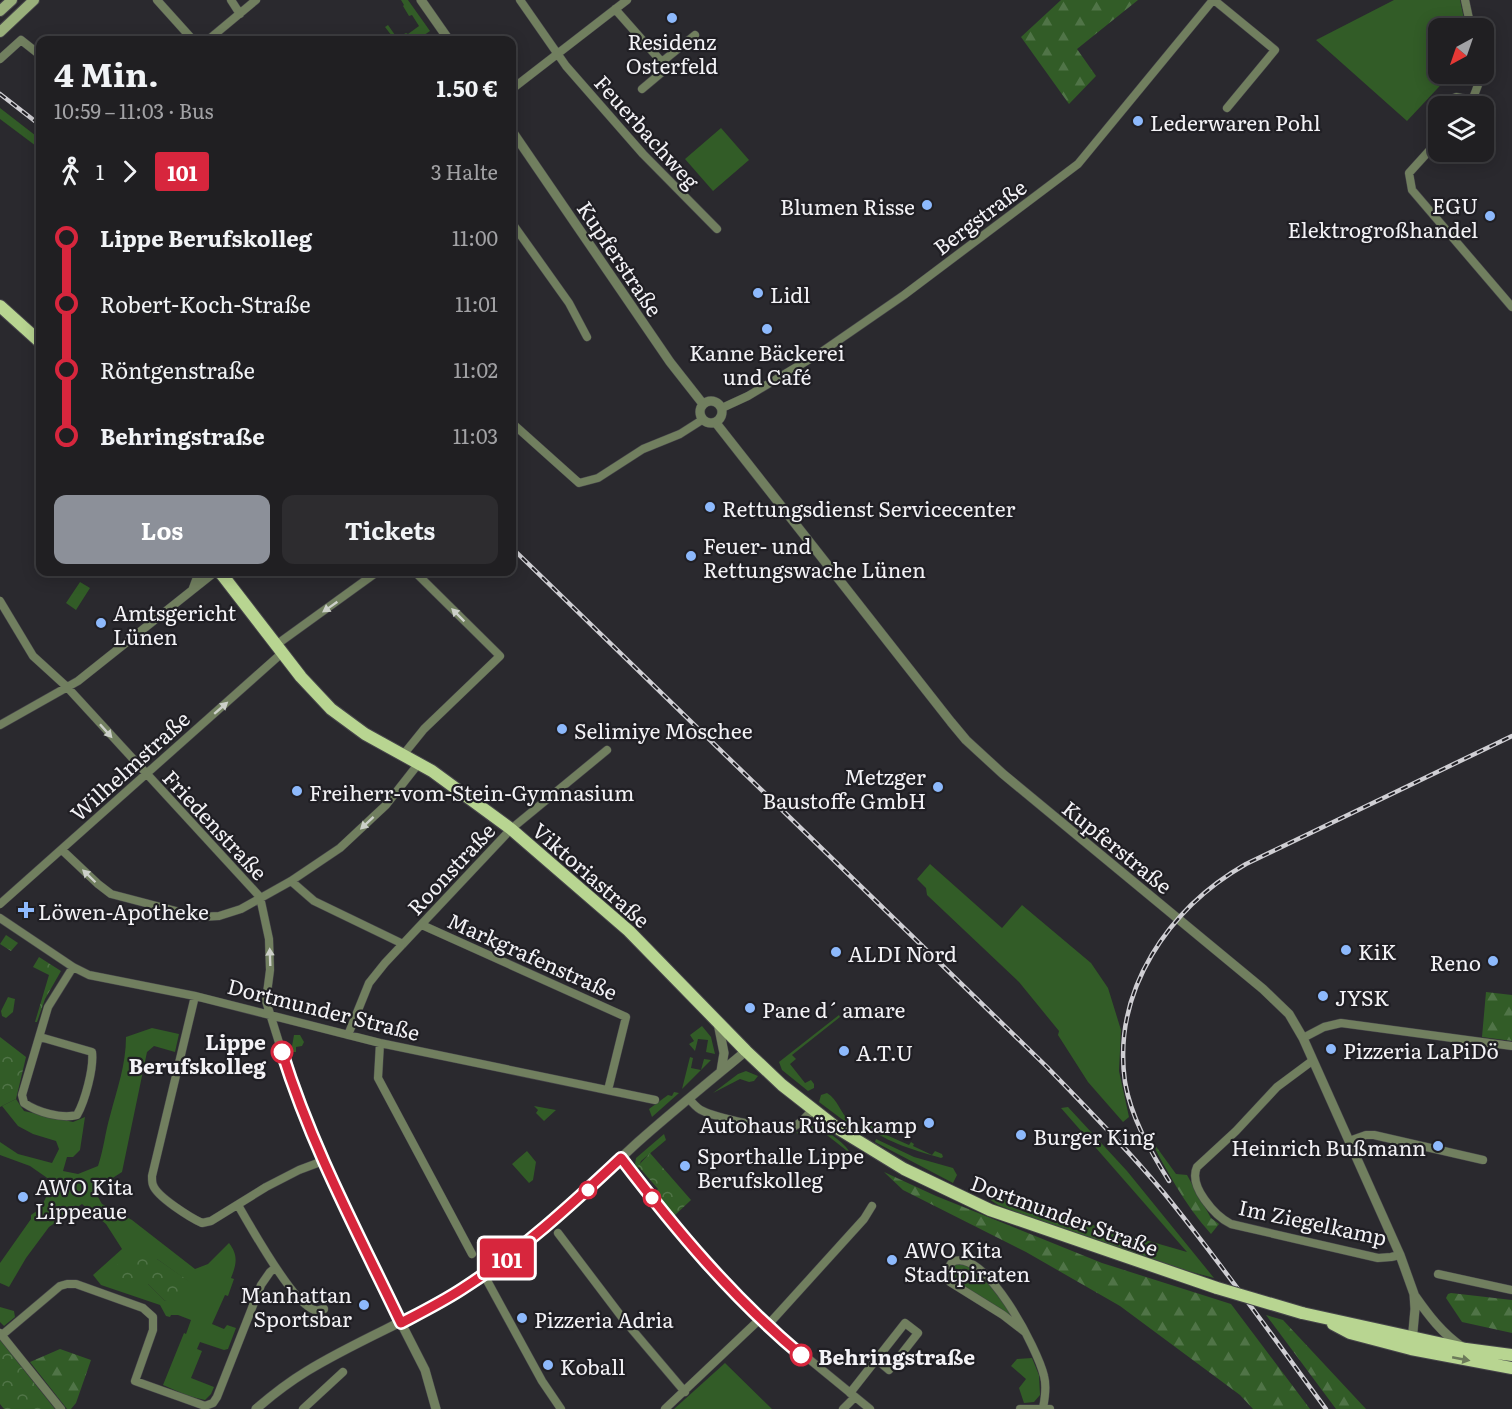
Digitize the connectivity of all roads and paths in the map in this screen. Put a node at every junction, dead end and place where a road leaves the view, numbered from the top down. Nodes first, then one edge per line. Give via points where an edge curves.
1 (12, 0) edge
2 (34, 0) edge
3 (157, 0) edge
4 (231, 0) edge
5 (256, 0) edge
6 (422, 0) edge
7 (520, 0) edge
8 (627, 0) edge
9 (1213, 0) edge
10 (1465, 0) edge
11 (615, 9) junction
12 (0, 11) edge
13 (240, 14) junction
14 (1469, 18) edge
15 (0, 32) edge
16 (695, 35) dead end
17 (189, 36) edge
18 (213, 36) edge
19 (446, 36) edge
20 (36, 52) edge
21 (557, 53) junction
22 (0, 59) edge
23 (663, 62) junction
24 (516, 86) edge
25 (642, 89) dead end
26 (1227, 108) dead end
27 (516, 137) edge
28 (1428, 152) edge
29 (516, 229) edge
30 (717, 229) dead end
31 (0, 306) edge
32 (1512, 307) edge
33 (587, 337) dead end
34 (36, 338) edge
35 (703, 404) junction
36 (722, 408) junction
37 (702, 420) junction
38 (716, 423) junction
39 (516, 427) edge
40 (198, 576) edge
41 (210, 576) edge
42 (223, 576) edge
43 (372, 576) edge
44 (419, 576) edge
45 (193, 589) junction
46 (0, 601) edge
47 (279, 649) junction
48 (67, 687) junction
49 (0, 725) edge
50 (607, 750) dead end
51 (403, 754) junction
52 (419, 763) junction
53 (146, 775) junction
54 (511, 829) junction
55 (62, 850) junction
56 (291, 881) junction
57 (260, 897) junction
58 (0, 904) edge
59 (0, 918) edge
60 (422, 925) junction
61 (403, 944) junction
62 (73, 967) junction
63 (195, 996) junction
64 (270, 1015) junction
65 (718, 1022) junction
66 (348, 1035) junction
67 (40, 1037) junction
68 (1303, 1038) junction
69 (380, 1044) junction
70 (1512, 1046) edge
71 (746, 1051) junction
72 (1312, 1061) junction
73 (721, 1071) junction
74 (608, 1090) junction
75 (689, 1099) junction
76 (655, 1100) dead end
77 (813, 1109) junction
78 (1349, 1142) junction
79 (621, 1158) junction
80 (1483, 1160) dead end
81 (323, 1161) junction
82 (238, 1205) junction
83 (872, 1206) dead end
84 (558, 1233) dead end
85 (472, 1254) dead end
86 (1401, 1255) junction
87 (275, 1268) junction
88 (1438, 1274) dead end
89 (484, 1275) junction
90 (1512, 1290) edge
91 (1414, 1294) junction
92 (324, 1309) dead end
93 (760, 1319) junction
94 (401, 1323) junction
95 (767, 1326) junction
96 (1025, 1332) junction
97 (1, 1334) edge
98 (1412, 1343) junction
99 (1466, 1349) junction
100 (1512, 1355) edge
101 (876, 1359) junction
102 (1512, 1368) edge
103 (343, 1372) dead end
104 (685, 1392) junction
105 (852, 1395) junction
106 (61, 1409) edge
107 (256, 1409) edge
108 (303, 1409) edge
109 (436, 1409) edge
110 (561, 1409) edge
111 (665, 1409) edge
112 (843, 1409) edge
113 (870, 1409) edge
114 (1020, 1409) edge
115 (1046, 1409) edge

1 - 12 main road
2 - 15 main road
3 - 17 street
4 - 13 street
5 - 13 street
6 - 19 street
7 - 21 street, Feuerbachweg
8 - 11 street
9 - 26 street via 1275,50
9 - 36 street, Bergstraße via 1078,165 820,353
10 - 14 street
11 - 21 street
11 - 23 street
13 - 18 street
16 - 23 street
20 - 22 street via 21,39
21 - 24 street
21 - 30 street, Feuerbachweg via 643,154
23 - 25 street via 667,68
27 - 35 street, Kupferstraße
28 - 32 street via 1409,173 1412,190
29 - 33 street via 569,303
31 - 34 main road
35 - 36 street via 714,401
35 - 37 street via 699,411
36 - 38 street
37 - 38 street
37 - 39 street via 643,449 598,478 579,483
38 - 68 street, Kupferstraße via 966,740 1277,1001
40 - 45 street
41 - 45 street
42 - 47 main road, Viktoriastraße
43 -> 47 street, Wilhelmstraße
51 -> 44 street via 500,656
45 - 48 street
46 - 48 street, Friedenstraße via 33,656
47 - 51 main road, Viktoriastraße via 331,709 365,734
53 -> 47 street, Wilhelmstraße
48 - 49 street
48 -> 53 street, Friedenstraße
50 - 54 street, Roonstraße
51 - 52 main road, Viktoriastraße
52 - 54 main road, Viktoriastraße
52 -> 56 street via 386,805 340,848
53 - 55 street, Wilhelmstraße
53 - 57 street, Friedenstraße
54 - 60 street, Roonstraße
54 - 65 main road, Viktoriastraße via 629,931
57 -> 55 street via 219,916 190,915 111,894
55 - 58 street, Wilhelmstraße
56 - 57 street
56 - 61 street via 314,901
64 -> 57 street, Friedenstraße via 266,1001 269,939
59 - 62 street, Dortmunder Straße
60 - 61 street, Roonstraße
60 - 74 street, Markgrafenstraße via 626,1017
61 - 66 street, Roonstraße via 369,982
62 - 63 street, Dortmunder Straße via 89,975
62 - 67 street via 48,1007
63 - 64 street, Dortmunder Straße
63 - 82 street via 152,1184 202,1223
64 - 66 street, Dortmunder Straße
64 - 81 street, Friedenstraße
65 - 71 main road, Viktoriastraße
65 - 73 street via 724,1053
66 - 69 street, Dortmunder Straße
67 - 67 street via 22,1095 24,1103 68,1117 77,1115 82,1107 92,1052
68 - 70 street via 1341,1023
68 - 72 street, Kupferstraße
69 - 74 street, Dortmunder Straße
69 - 85 street via 378,1078
71 - 73 street
71 - 77 main road, Dortmunder Straße
72 - 78 street, Kupferstraße
72 - 86 street, Im Ziegelkamp via 1277,1087 1197,1167 1198,1185 1213,1211 1231,1224 1378,1258
73 - 75 street
74 - 76 street, Dortmunder Straße
75 - 77 street via 705,1112 785,1130
75 - 79 street
77 - 98 main road, Dortmunder Straße, bridge via 878,1154 958,1196 1020,1221 1217,1288
78 - 80 street via 1374,1135
78 - 86 street, Kupferstraße
79 - 89 street via 549,1225
79 - 93 street via 690,1245
81 - 82 street via 266,1187
81 - 94 street, Friedenstraße
82 - 87 street
83 - 95 street
84 - 104 street
86 - 91 street, Kupferstraße
87 - 92 street via 308,1307
87 - 97 street via 261,1285 218,1395 205,1406 135,1382 153,1330 153,1317 143,1308 76,1284 60,1286
88 - 90 street
89 - 94 street
89 - 110 street
91 - 98 street, Kupferstraße
91 - 99 street via 1448,1337
93 - 95 street
93 - 104 street
94 - 107 street via 305,1372
94 - 109 street via 425,1370
95 - 105 street
96 - 96 street via 1012,1308 984,1273 963,1259 952,1262 947,1270 950,1282
96 - 115 street via 1044,1374
97 - 106 street
98 - 99 main road, Dortmunder Straße
98 -> 102 main road, Dortmunder Straße
99 - 100 main road, Dortmunder Straße
101 - 101 street via 905,1323 918,1333 889,1370
101 - 105 street
103 - 108 street
104 - 111 street
105 - 112 street
105 - 113 street
114 - 115 street

